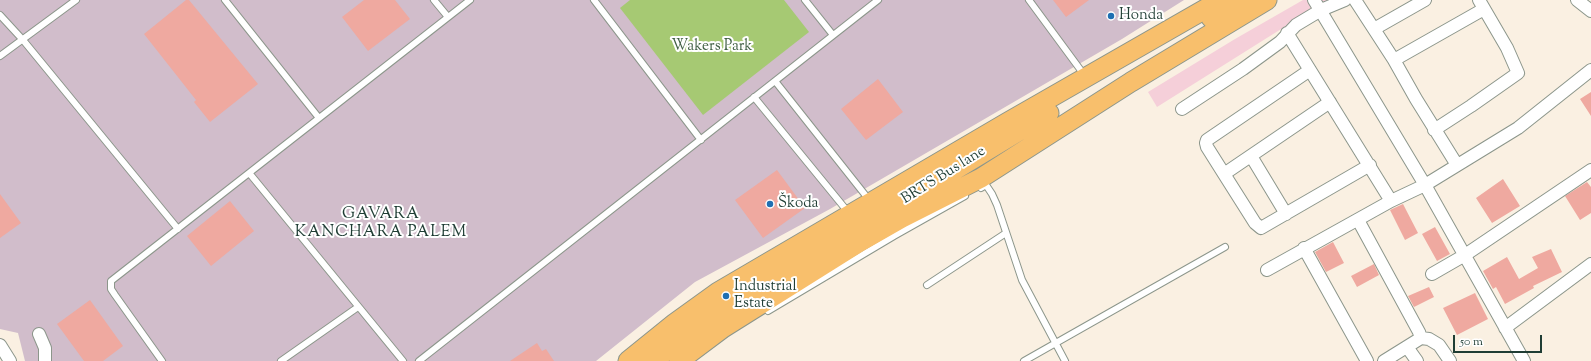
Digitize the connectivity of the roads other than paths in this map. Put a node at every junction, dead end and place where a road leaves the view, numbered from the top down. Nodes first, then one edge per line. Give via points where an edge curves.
1 (76, 0) edge
2 (225, 0) edge
3 (434, 0) edge
4 (470, 0) edge
5 (594, 0) edge
6 (805, 0) edge
7 (878, 0) edge
8 (1029, 0) edge
9 (1221, 0) edge
10 (1242, 0) edge
11 (1267, 0) edge
12 (1314, 0) edge
13 (1345, 0) edge
14 (1355, 0) edge
15 (1425, 0) edge
16 (1577, 0) edge
17 (1481, 5) edge
18 (1321, 10) junction
19 (1591, 11) edge
20 (0, 15) edge
21 (448, 17) junction
22 (1374, 29) junction
23 (1287, 33) junction
24 (833, 36) junction
25 (23, 40) junction
26 (0, 56) edge
27 (1394, 60) junction
28 (1310, 70) junction
29 (1591, 70) edge
30 (1086, 77) junction
31 (775, 81) junction
32 (754, 97) junction
33 (1330, 102) junction
34 (1182, 109) dead end
35 (320, 118) junction
36 (1434, 130) junction
37 (701, 140) junction
38 (1252, 156) junction
39 (1370, 165) junction
40 (1457, 166) junction
41 (1591, 170) edge
42 (250, 174) junction
43 (1224, 174) junction
44 (1425, 185) junction
45 (1391, 201) junction
46 (1286, 214) junction
47 (881, 216) junction
48 (1358, 220) junction
49 (178, 229) junction
50 (863, 233) junction
51 (1006, 233) junction
52 (1225, 247) dead end
53 (1304, 248) junction
54 (1465, 255) junction
55 (1591, 264) edge
56 (1267, 270) dead end
57 (1432, 274) dead end
58 (927, 285) dead end
59 (358, 307) junction
60 (762, 314) dead end
61 (1505, 328) junction
62 (39, 334) dead end
63 (1421, 338) junction
64 (1055, 343) junction
65 (0, 345) edge
66 (1407, 347) junction
67 (683, 360) edge
68 (10, 361) edge
69 (45, 361) edge
70 (162, 361) edge
71 (281, 361) edge
72 (403, 361) edge
73 (419, 361) edge
74 (628, 361) edge
75 (652, 361) edge
76 (1024, 361) edge
77 (1065, 361) edge
78 (1367, 361) edge
79 (1385, 361) edge
80 (1417, 361) edge
81 (1450, 361) edge
82 (1524, 361) edge

1 - 25 lane
2 - 35 lane
3 - 21 lane
4 - 21 lane
5 - 37 lane
6 - 24 lane
7 - 24 lane
8 - 30 lane
9 - 30 main road
10 - 47 main road, BRTS Bus lane via 1004,140
11 - 47 main road via 1131,82 981,178
12 - 18 street
13 - 18 street
14 - 22 street
15 - 22 street
16 - 19 street
17 - 27 street
17 - 36 street via 1507,48 1518,73
18 - 23 street
18 - 44 street
20 - 25 lane
21 - 35 lane
22 - 27 street
23 - 28 street
23 - 34 street via 1280,42 1243,69
24 - 31 lane
25 - 26 lane
25 - 49 lane
27 - 36 street
28 - 33 street
28 - 43 street via 1207,140 1207,147
29 - 40 street via 1518,128
30 - 47 main road
31 - 32 lane
31 - 47 lane
32 - 37 lane
32 - 50 lane
33 - 38 street
33 - 39 street
35 - 42 lane
36 - 40 street
37 - 73 lane
38 - 43 street
38 - 46 street
39 - 45 street
39 - 46 street
40 - 44 street
41 - 54 street
42 - 49 lane
42 - 59 lane
43 - 46 street via 1261,228
44 - 45 street
44 - 54 street
45 - 48 street
47 - 50 main road
47 - 50 main road
47 - 51 lane via 986,185 997,205
48 - 53 street
48 - 63 street
49 - 70 lane via 111,281 111,289
50 - 60 lane
50 - 67 main road via 860,242 723,328
50 - 74 main road via 718,292
50 - 75 main road via 731,306
51 - 58 lane
51 - 64 lane via 1022,280
52 - 64 lane
53 - 56 street
53 - 78 street
54 - 57 street
54 - 61 street
55 - 61 street
59 - 71 lane
59 - 72 lane
61 - 82 street
62 - 69 street via 45,348
63 - 66 street
63 - 81 street via 1439,345
64 - 76 lane
64 - 77 lane
65 - 68 street
66 - 79 street
66 - 80 street

